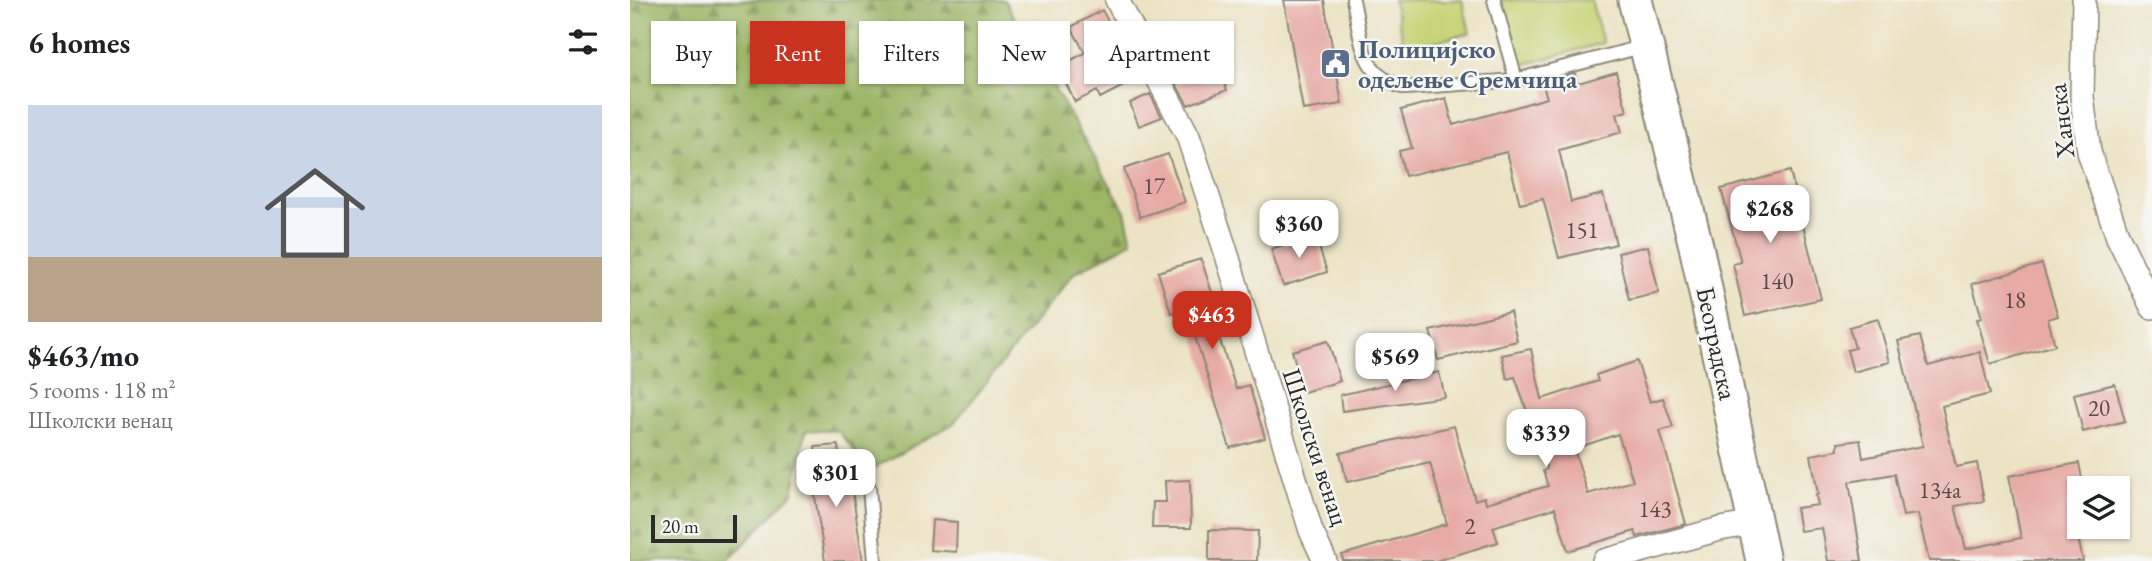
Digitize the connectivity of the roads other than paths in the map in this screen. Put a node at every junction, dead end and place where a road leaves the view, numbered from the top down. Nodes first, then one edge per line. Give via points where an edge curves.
1 (1117, 0) edge
2 (1353, 0) edge
3 (1494, 0) edge
4 (1634, 0) edge
5 (2084, 0) edge
6 (1645, 46) junction
7 (1516, 80) junction
8 (2152, 307) edge
9 (869, 487) dead end
10 (1755, 523) junction
11 (875, 561) edge
12 (1325, 561) edge
13 (1604, 561) edge
14 (1763, 561) edge

1 - 12 street, Школски венац via 1188,136 1311,531
2 - 7 lane via 1366,60 1387,83 1405,88
3 - 7 lane
4 - 6 main road, Београдска
5 - 8 street, Ханска via 2082,97 2089,152 2118,237
6 - 7 lane
6 - 10 main road, Београдска via 1696,246
9 - 11 lane
10 - 13 street
10 - 14 main road, Београдска

